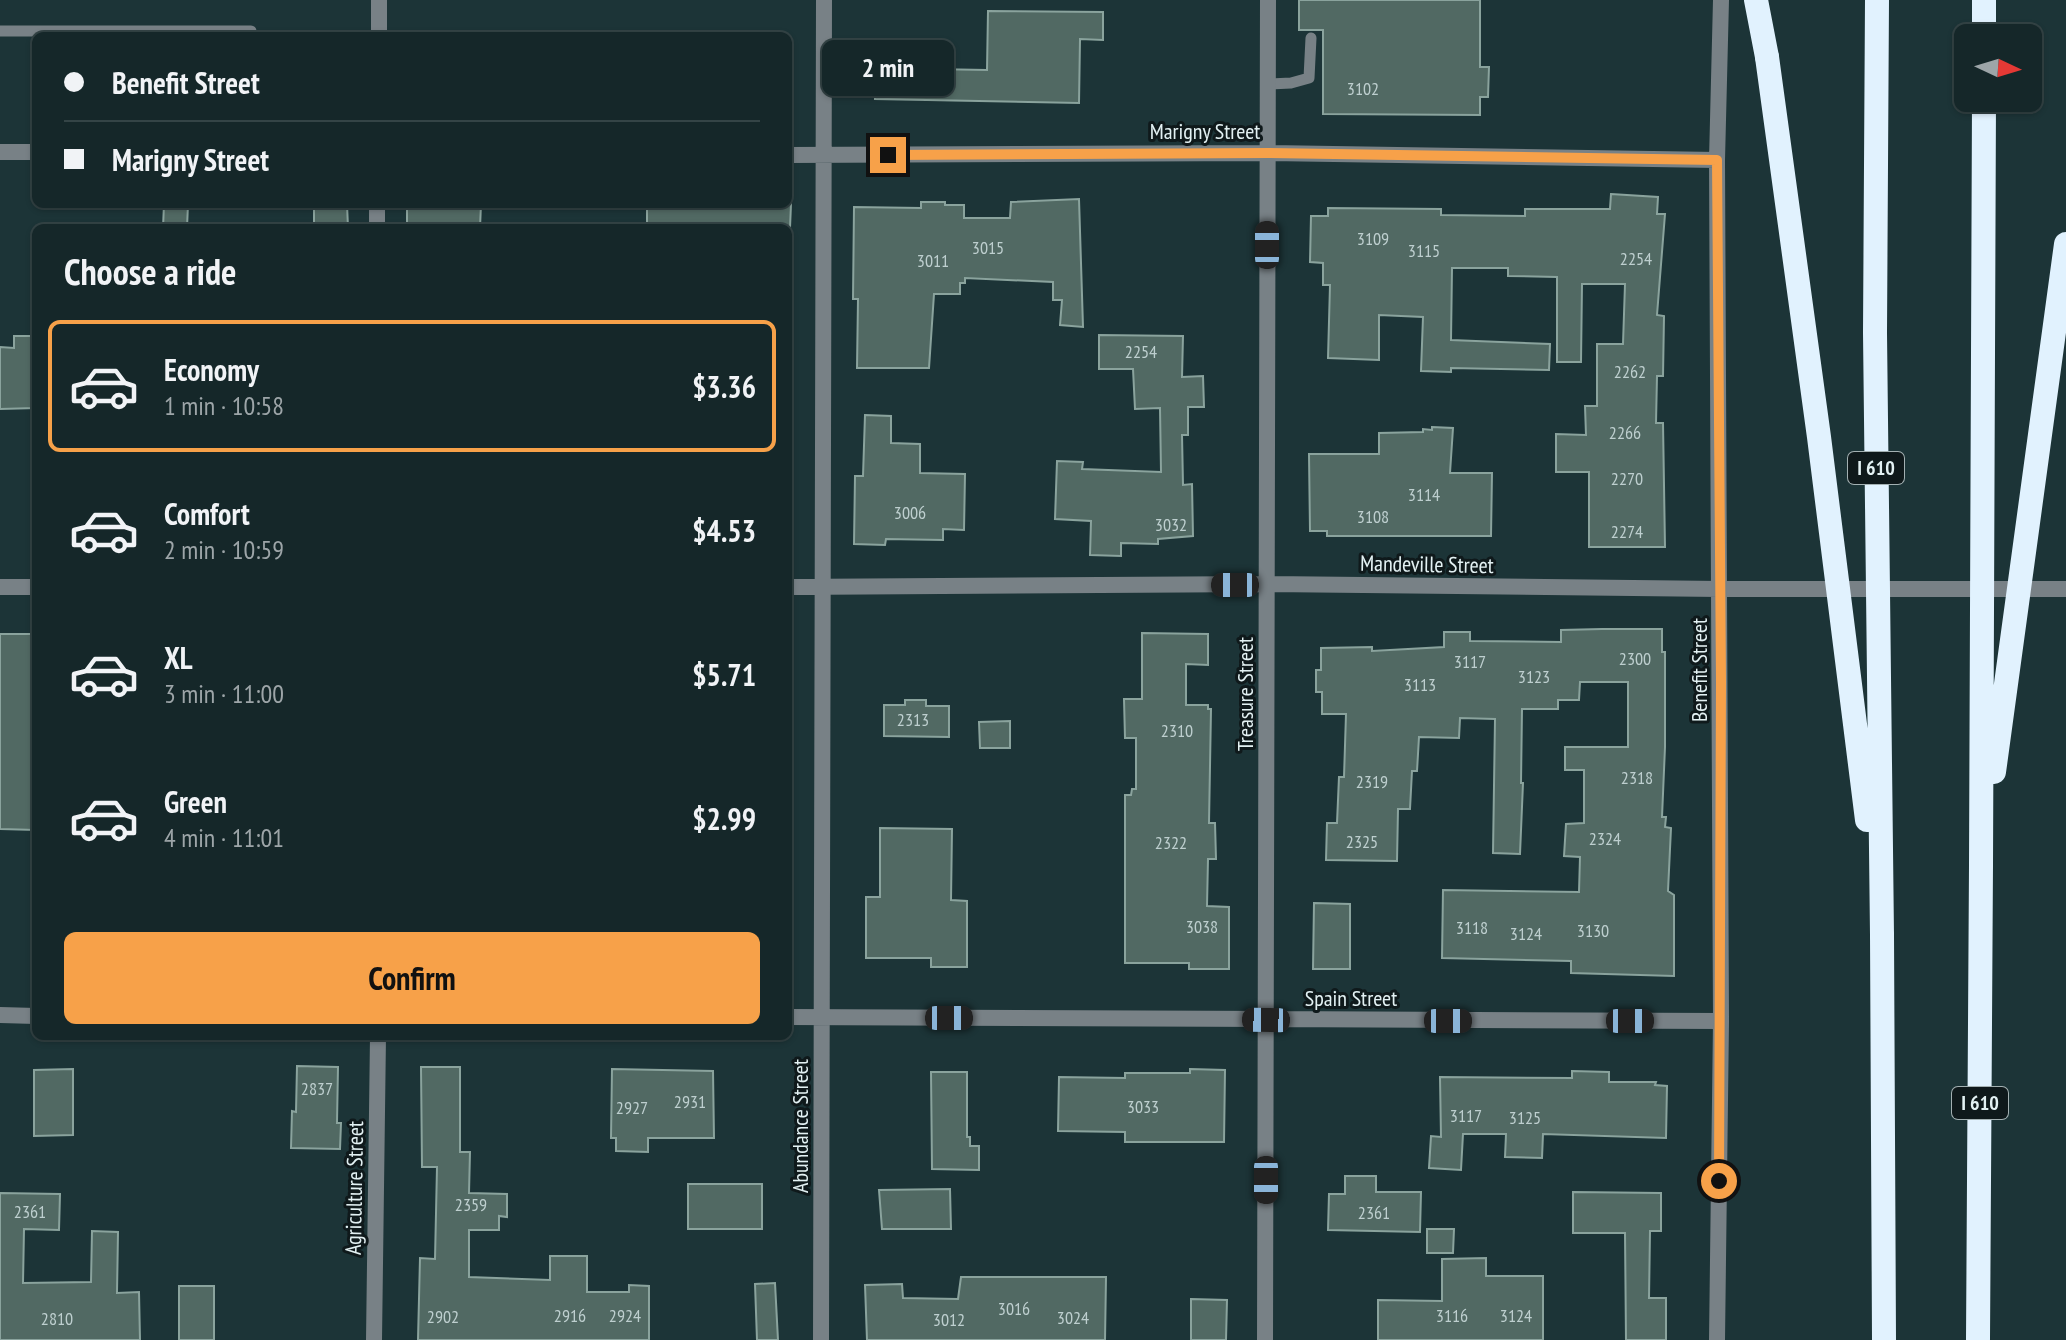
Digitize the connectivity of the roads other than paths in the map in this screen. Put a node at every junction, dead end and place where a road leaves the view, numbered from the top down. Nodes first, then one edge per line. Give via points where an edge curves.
1 (379, 0) edge
2 (824, 0) edge
3 (1268, 0) edge
4 (1721, 0) edge
5 (1756, 0) edge
6 (1877, 0) edge
7 (1984, 0) edge
8 (1984, 24) edge
9 (0, 31) edge
10 (251, 31) dead end
11 (379, 32) edge
12 (1311, 38) dead end
13 (1268, 84) junction
14 (1984, 112) edge
15 (0, 152) edge
16 (32, 152) edge
17 (1268, 153) junction
18 (792, 155) edge
19 (825, 155) junction
20 (1717, 160) junction
21 (2066, 244) edge
22 (1267, 584) junction
23 (0, 587) edge
24 (32, 587) edge
25 (792, 587) edge
26 (825, 587) junction
27 (1720, 589) junction
28 (2066, 589) edge
29 (1981, 865) junction
30 (1882, 935) junction
31 (0, 1015) edge
32 (32, 1016) edge
33 (792, 1017) edge
34 (822, 1017) junction
35 (1266, 1020) junction
36 (1721, 1021) junction
37 (378, 1040) edge
38 (374, 1340) edge
39 (821, 1340) edge
40 (1265, 1340) edge
41 (1717, 1340) edge
42 (1884, 1340) edge
43 (1978, 1340) edge

1 - 11 street
2 - 19 street, Abundance Street
3 - 13 street, Treasure Street
4 - 20 street, Benefit Street
5 - 30 highway, bridge via 1819,437
6 - 30 highway, I 610, bridge
7 - 8 highway
9 - 10 lane
12 - 13 lane via 1309,78
13 - 17 street, Treasure Street
14 - 29 highway, I 610, bridge
15 - 16 street
17 - 19 street, Marigny Street
17 - 20 street, Marigny Street
17 - 22 street, Treasure Street
18 - 19 street, Marigny Street
19 - 26 street, Abundance Street
20 - 27 street, Benefit Street
21 - 29 highway, bridge
22 - 26 street, Mandeville Street
22 - 27 street, Mandeville Street
22 - 35 street, Treasure Street
23 - 24 street
25 - 26 street, Mandeville Street
26 - 34 street, Abundance Street
27 - 28 street, Mandeville Street
27 - 36 street, Benefit Street
29 - 43 highway, I 610
30 - 42 highway, I 610
31 - 32 street
33 - 34 street, Spain Street
34 - 35 street, Spain Street
34 - 39 street, Abundance Street
35 - 36 street, Spain Street
35 - 40 street, Treasure Street
36 - 41 street, Benefit Street
37 - 38 street, Agriculture Street

